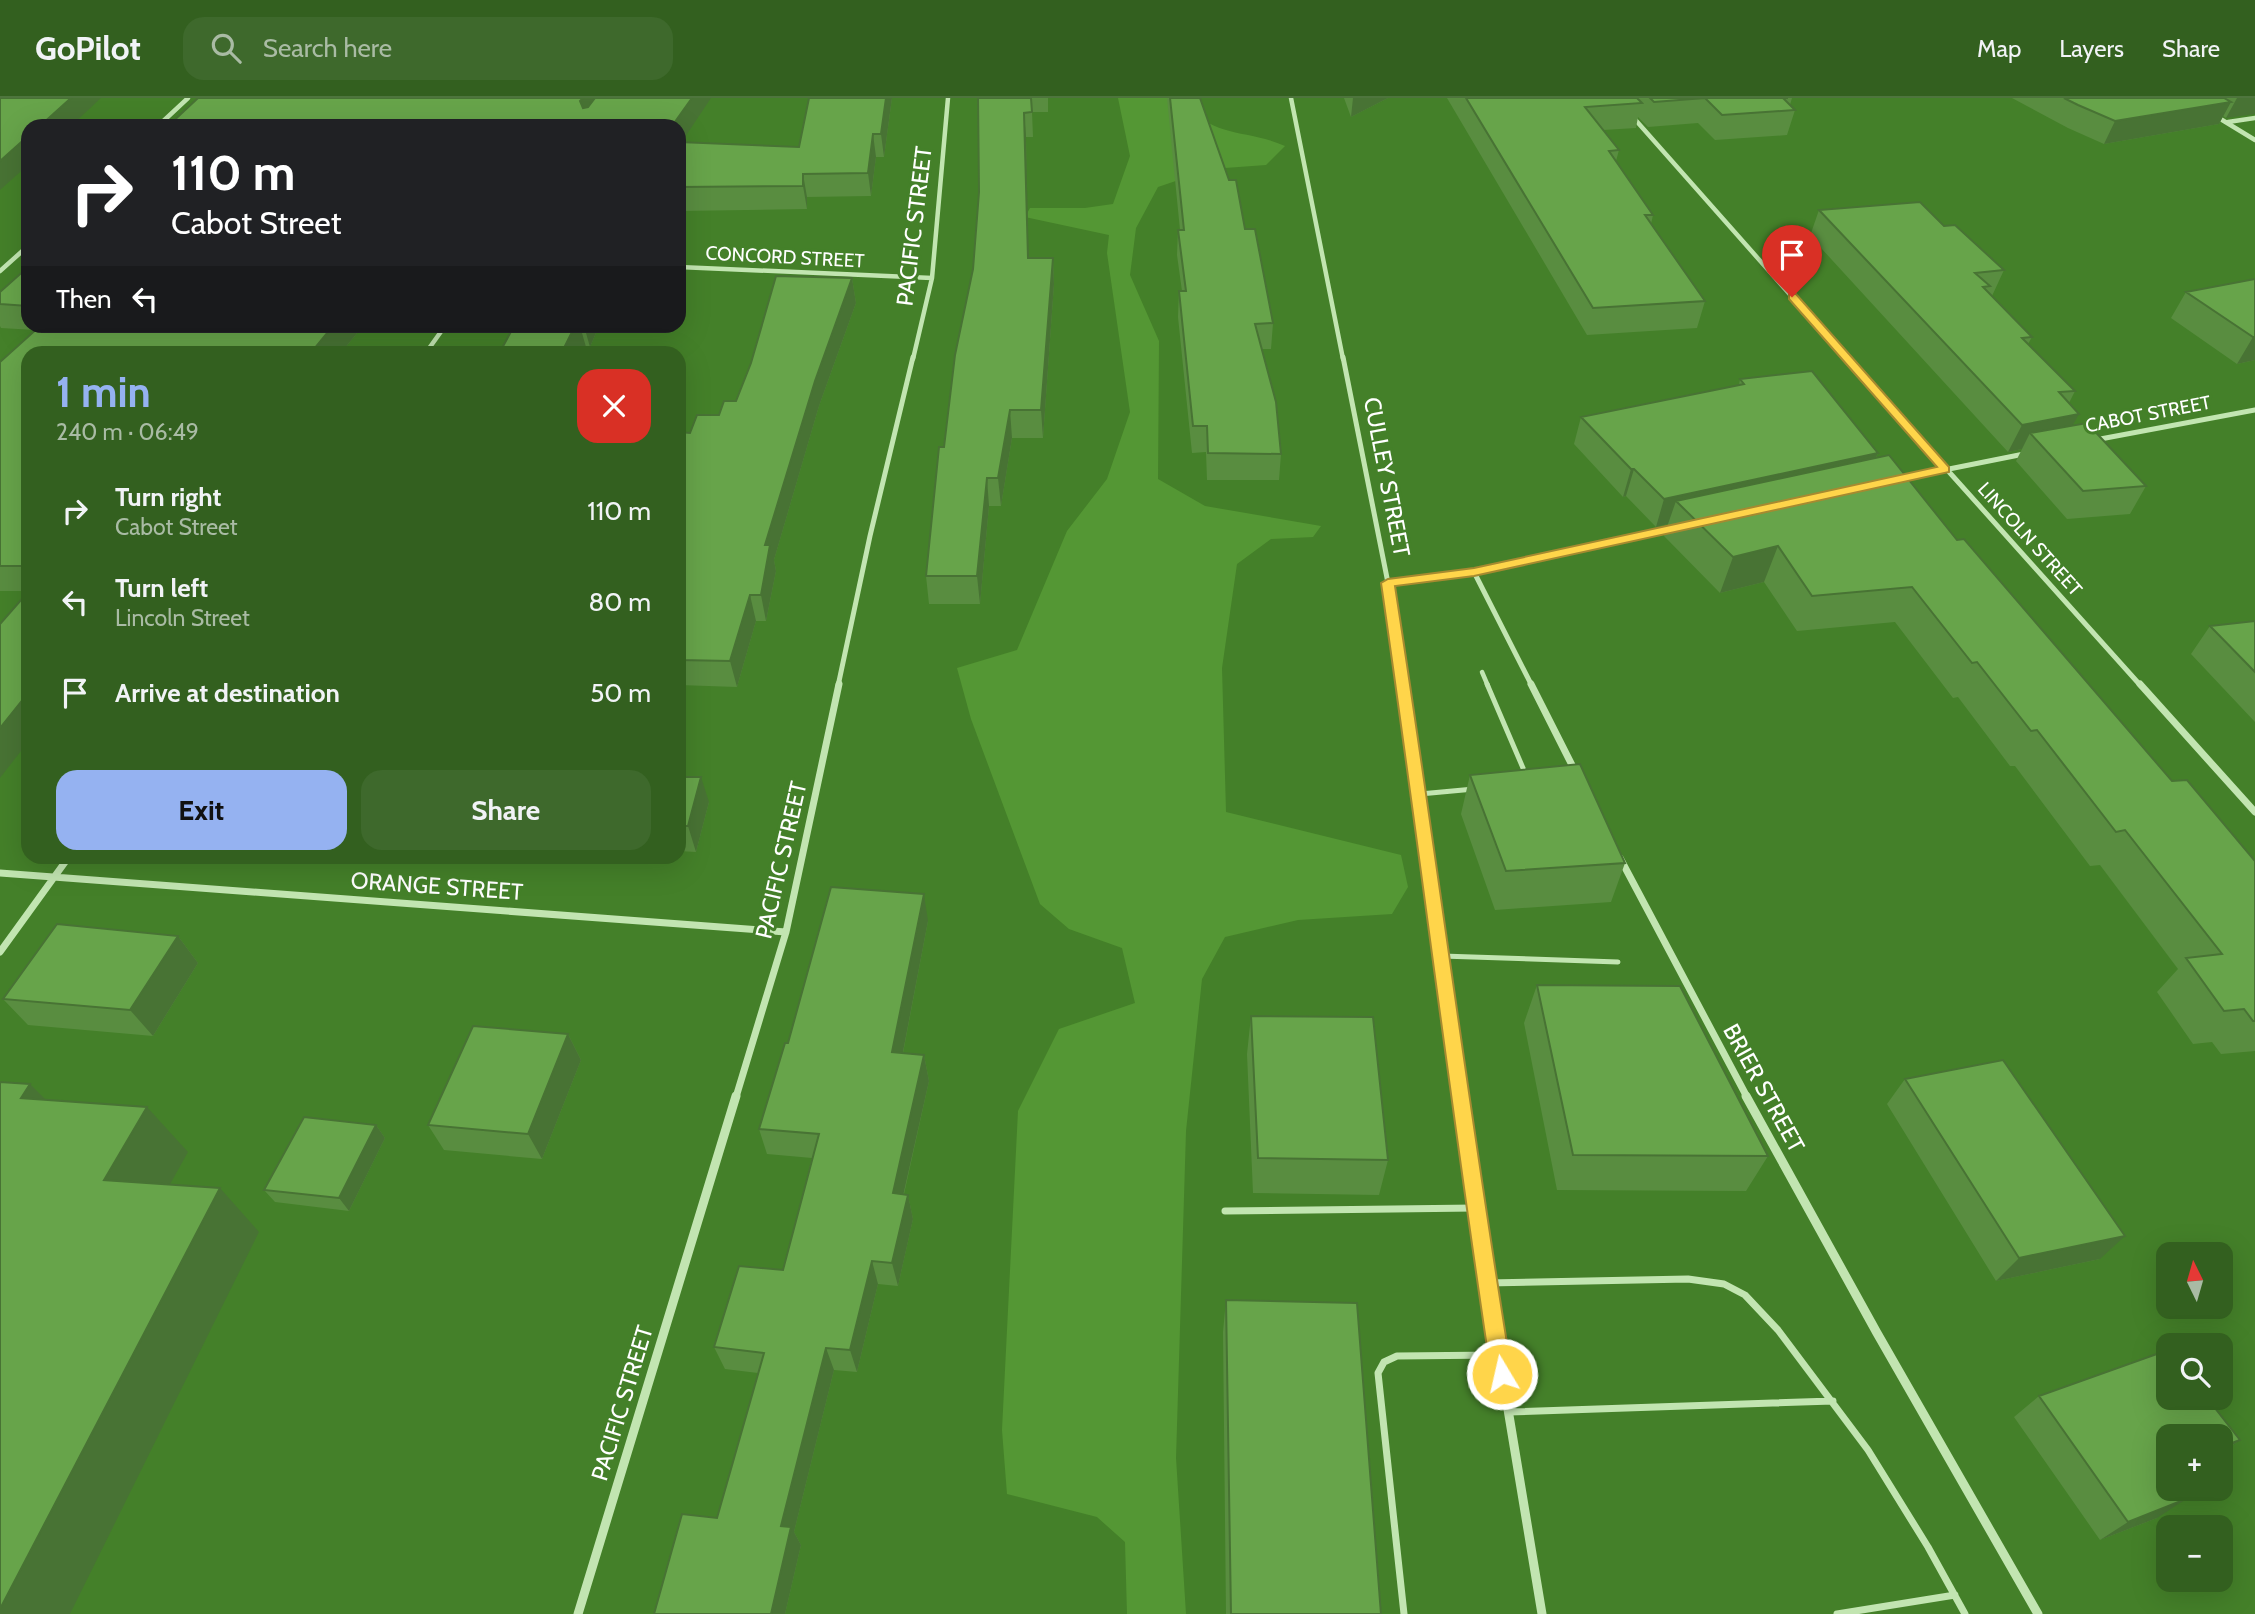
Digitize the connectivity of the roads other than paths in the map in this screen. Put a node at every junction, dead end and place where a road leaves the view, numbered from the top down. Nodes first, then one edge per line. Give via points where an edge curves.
1 (188, 98) edge
2 (948, 98) edge
3 (1292, 98) edge
4 (1625, 108) dead end
5 (2205, 110) edge
6 (2255, 118) edge
7 (166, 119) edge
8 (2227, 123) junction
9 (2255, 140) edge
10 (21, 252) edge
11 (686, 267) edge
12 (0, 271) edge
13 (932, 278) junction
14 (2255, 410) edge
15 (2094, 441) edge
16 (2040, 451) edge
17 (1945, 469) junction
18 (1896, 480) edge
19 (1684, 526) edge
20 (1474, 572) junction
21 (1388, 583) junction
22 (1482, 672) dead end
23 (1580, 780) edge
24 (1522, 783) edge
25 (1485, 788) edge
26 (1420, 794) junction
27 (2255, 812) edge
28 (1618, 853) edge
29 (64, 864) edge
30 (0, 873) edge
31 (54, 877) junction
32 (786, 932) junction
33 (0, 952) edge
34 (1442, 956) junction
35 (1618, 962) dead end
36 (1475, 1208) junction
37 (1225, 1211) dead end
38 (1487, 1283) junction
39 (1498, 1355) junction
40 (1833, 1401) junction
41 (1508, 1412) junction
42 (1955, 1595) junction
43 (578, 1614) edge
44 (1404, 1614) edge
45 (1542, 1614) edge
46 (1837, 1614) edge
47 (1965, 1614) edge
48 (2038, 1614) edge

1 - 7 street
2 - 13 street, PACIFIC STREET
3 - 21 street, CULLEY STREET
4 - 17 street, LINCOLN STREET
5 - 8 street
6 - 8 street
8 - 9 street
10 - 12 street
11 - 13 street, CONCORD STREET
13 - 32 street, PACIFIC STREET via 870,537
14 - 15 street, CABOT STREET
16 - 17 street
17 - 18 street
17 - 27 street, LINCOLN STREET
19 - 20 street
20 - 21 street
20 - 23 street
21 - 26 street, CULLEY STREET
22 - 24 lane via 1525,771 1527,778
25 - 26 lane
26 - 34 street, CULLEY STREET
28 - 48 street, BRIER STREET via 1719,1046
29 - 31 street
30 - 31 street, ORANGE STREET
31 - 32 street, ORANGE STREET
31 - 33 street
32 - 43 street, PACIFIC STREET
34 - 35 lane
34 - 36 street, CULLEY STREET
36 - 37 lane
36 - 38 street, CULLEY STREET
38 - 39 street, CULLEY STREET
38 - 40 lane via 1688,1279 1720,1283 1759,1306
39 - 41 street, CULLEY STREET
39 - 44 lane via 1402,1356 1381,1363 1378,1373
40 - 41 lane
40 - 42 lane via 1885,1474
41 - 45 street, CULLEY STREET
42 - 46 lane
42 - 47 lane

